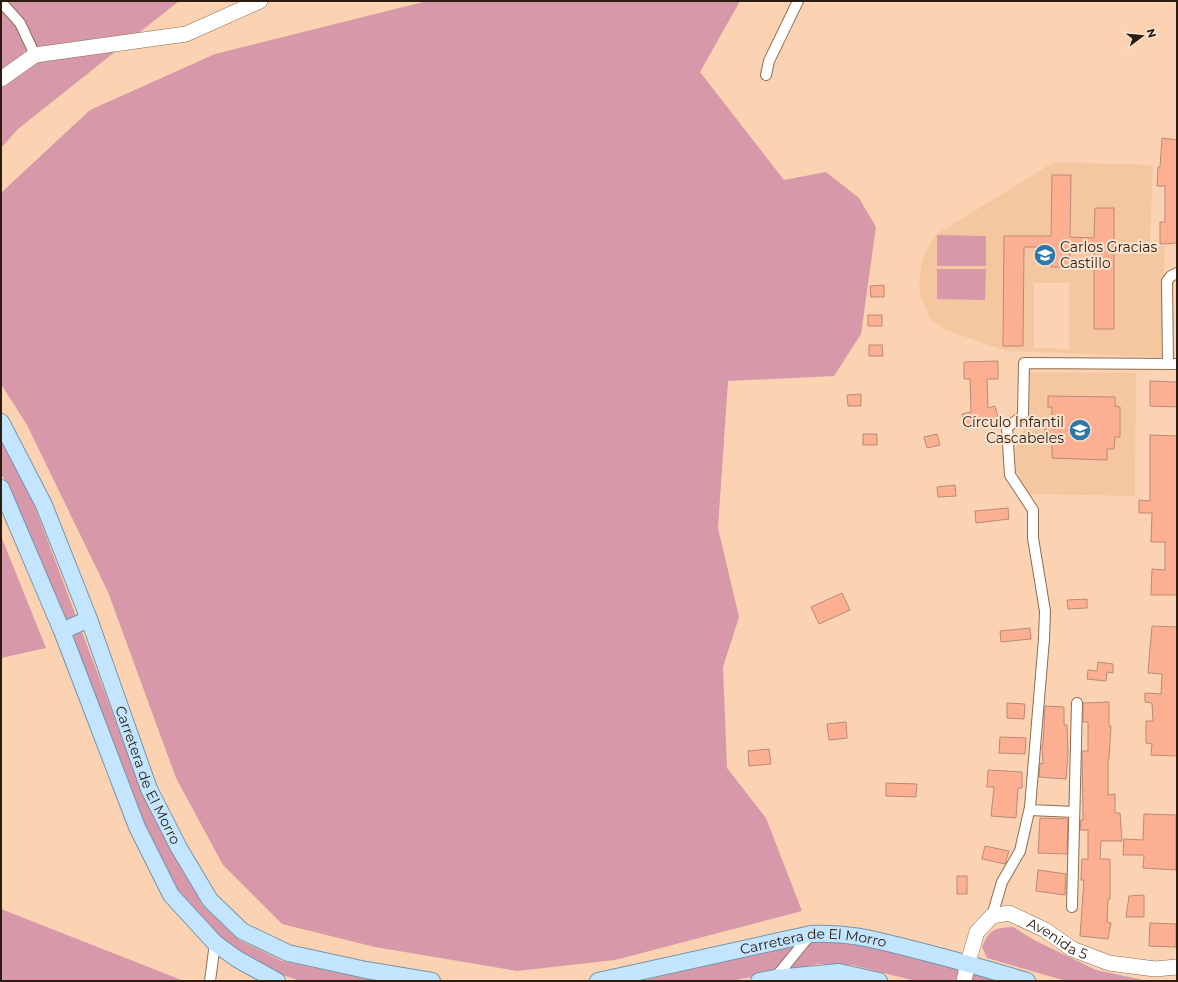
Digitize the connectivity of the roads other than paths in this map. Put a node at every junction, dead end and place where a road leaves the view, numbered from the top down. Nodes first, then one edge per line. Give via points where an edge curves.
1 (260, 1) edge
2 (798, 1) edge
3 (1, 2) edge
4 (35, 55) junction
5 (766, 75) dead end
6 (1, 79) edge
7 (1177, 274) edge
8 (1172, 364) edge
9 (1, 422) edge
10 (1, 488) edge
11 (5, 501) edge
12 (89, 619) junction
13 (62, 631) junction
14 (1076, 703) dead end
15 (1030, 810) junction
16 (1074, 812) junction
17 (1072, 907) dead end
18 (992, 916) junction
19 (811, 934) junction
20 (215, 943) junction
21 (968, 962) junction
22 (1177, 968) edge
23 (775, 979) edge
24 (210, 981) edge
25 (274, 981) edge
26 (432, 981) edge
27 (598, 981) edge
28 (759, 981) edge
29 (879, 981) edge
30 (964, 981) edge
31 (1027, 981) edge

1 - 4 main road via 186,34
2 - 5 street via 769,60
3 - 4 street via 20,23
4 - 6 main road
7 - 8 street via 1167,281
8 - 15 street via 1024,363 1023,416 1007,427 1010,475 1032,510 1033,538 1045,612
9 - 12 main road, Carretera de El Morro via 44,504
10 - 11 main road, Carretera de El Morro
11 - 13 main road, Carretera de El Morro
12 - 13 main road
12 - 26 main road, Carretera de El Morro via 149,789 179,848 210,900 242,931 288,953
13 - 20 main road, Carretera de El Morro via 141,834 171,895
14 - 16 street
15 - 16 street
15 - 18 street via 1020,851 1002,882
16 - 17 street
18 - 21 main road via 977,932
18 - 22 main road, Avenida 5 via 1009,913 1045,930 1072,949 1109,963 1155,969
19 - 21 main road, Carretera de El Morro via 836,932 856,935
19 - 23 street
19 - 27 main road, Carretera de El Morro
20 - 24 street
20 - 25 main road, Carretera de El Morro
21 - 30 main road
21 - 31 main road, Carretera de El Morro
23 - 28 main road, Carretera de El Morro
23 - 29 main road, Carretera de El Morro via 839,972

